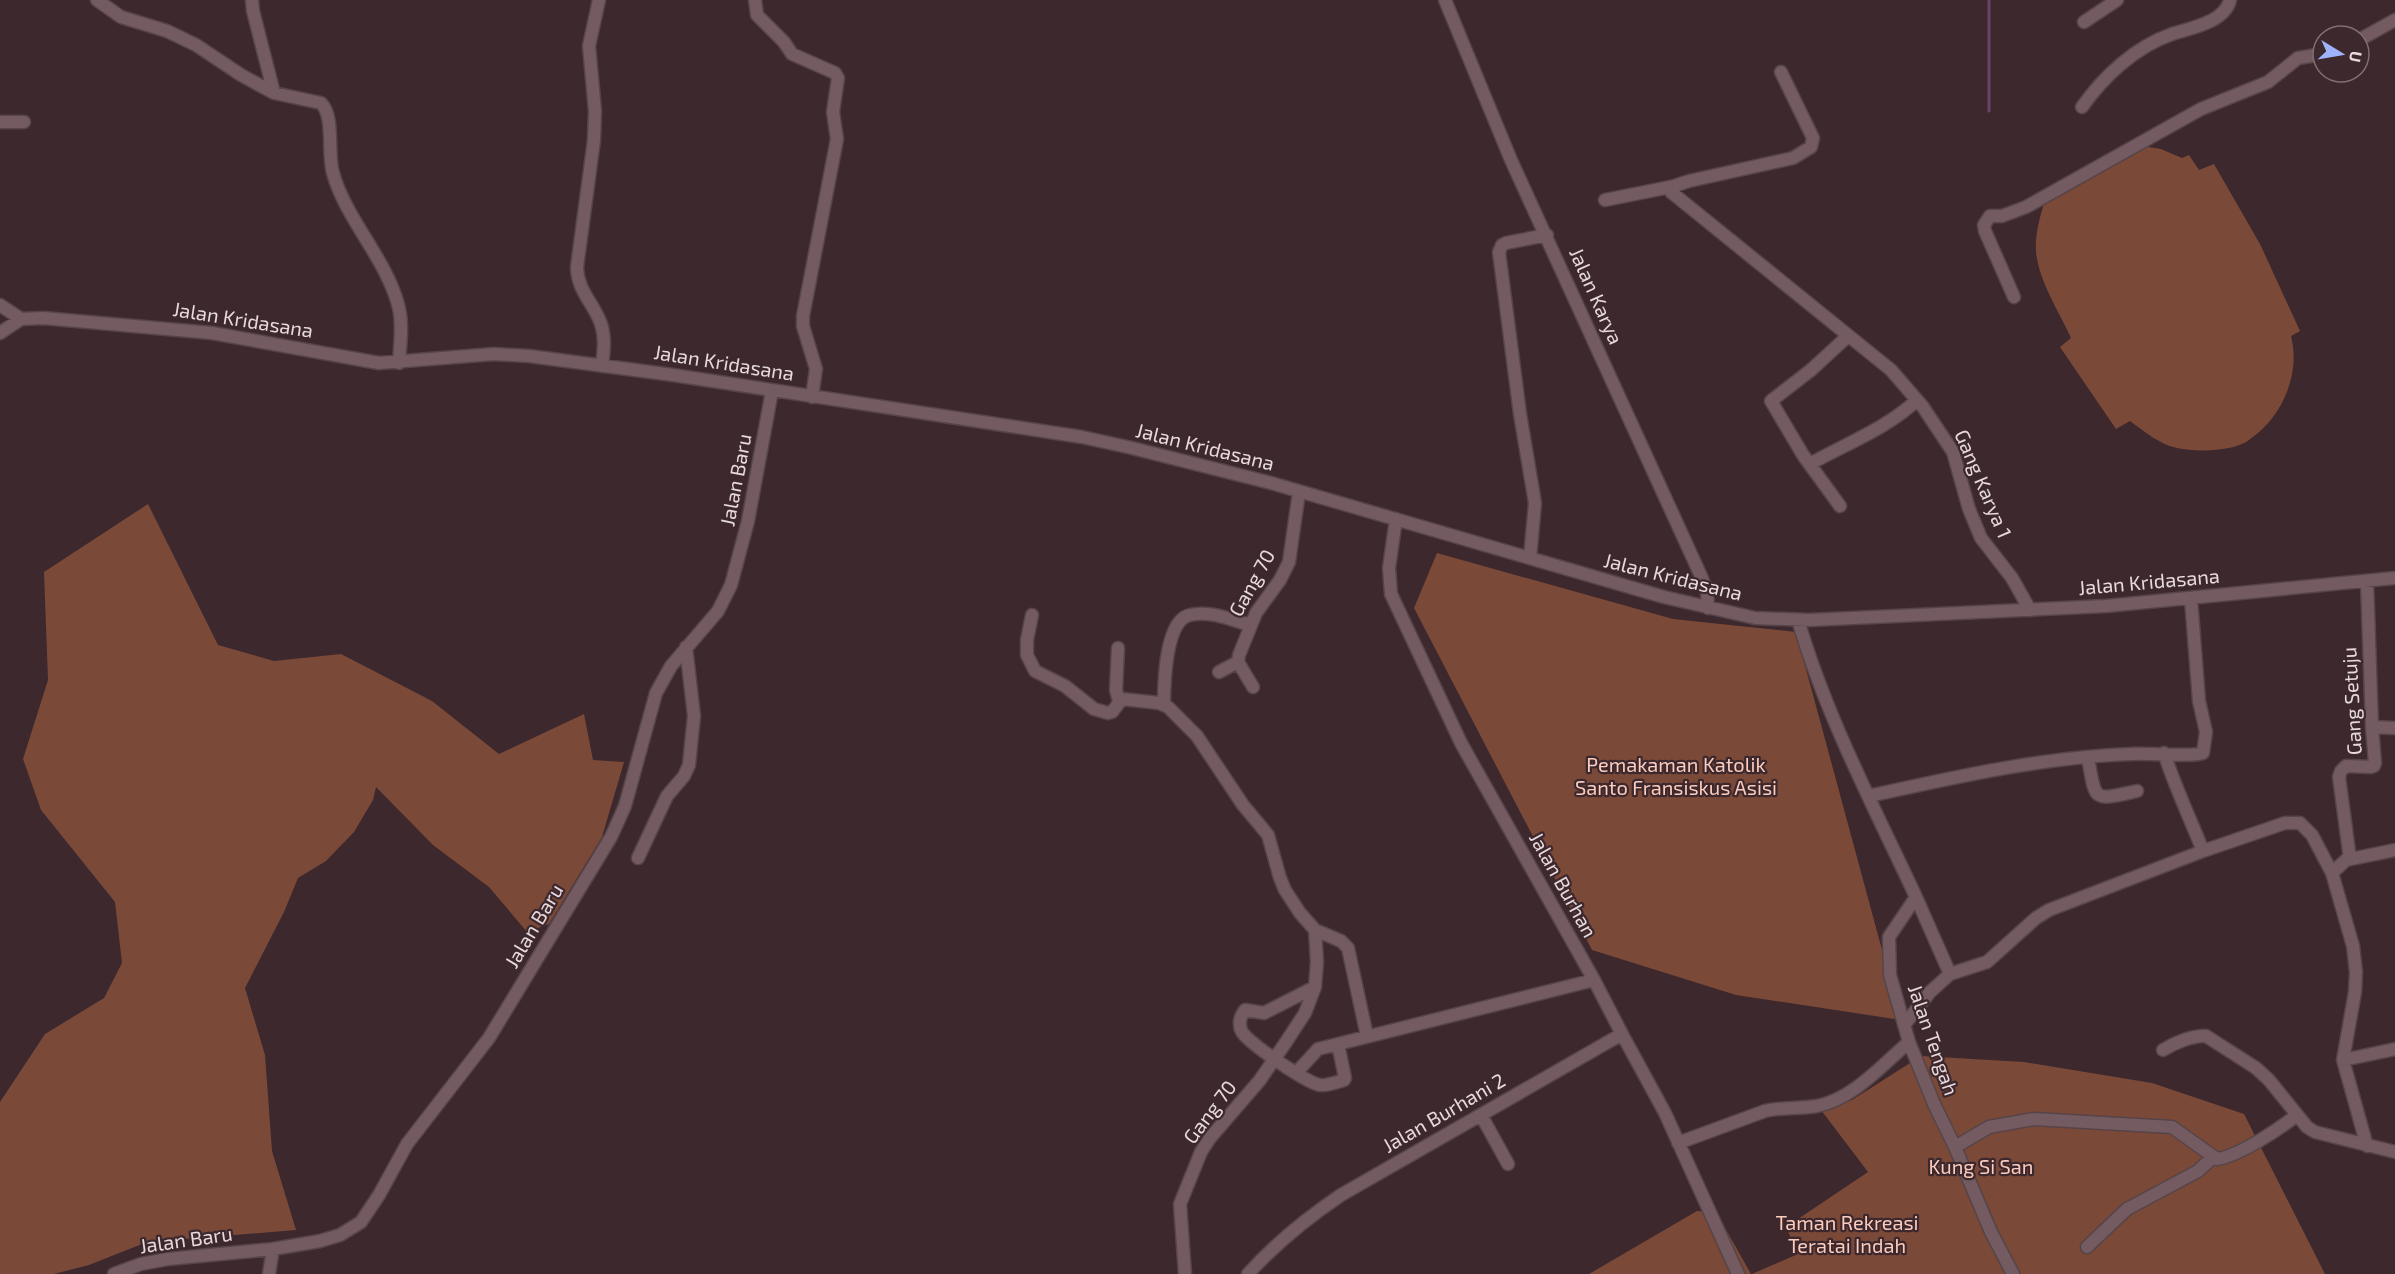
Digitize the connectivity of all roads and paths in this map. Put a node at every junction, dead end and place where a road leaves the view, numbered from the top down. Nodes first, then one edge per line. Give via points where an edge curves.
1 (97, 0) edge
2 (252, 0) edge
3 (599, 0) edge
4 (755, 0) edge
5 (1444, 0) edge
6 (2117, 0) edge
7 (2230, 0) edge
8 (2395, 20) edge
9 (2084, 22) dead end
10 (2371, 33) edge
11 (2311, 56) edge
12 (1781, 72) dead end
13 (274, 93) junction
14 (2082, 107) dead end
15 (0, 122) edge
16 (24, 122) dead end
17 (1675, 186) junction
18 (1605, 200) dead end
19 (1547, 236) junction
20 (2014, 297) dead end
21 (0, 305) edge
22 (21, 319) junction
23 (0, 333) edge
24 (1848, 336) junction
25 (399, 363) junction
26 (602, 366) junction
27 (772, 391) junction
28 (812, 397) junction
29 (1917, 400) junction
30 (1810, 464) junction
31 (1299, 492) junction
32 (1840, 506) dead end
33 (1396, 519) junction
34 (1530, 558) junction
35 (2395, 578) edge
36 (2367, 581) junction
37 (2191, 599) junction
38 (1708, 608) junction
39 (2030, 610) junction
40 (1032, 615) dead end
41 (1798, 620) junction
42 (1250, 625) junction
43 (686, 647) junction
44 (1118, 648) dead end
45 (1238, 662) junction
46 (1219, 672) dead end
47 (1253, 687) dead end
48 (1119, 700) junction
49 (1164, 705) junction
50 (2372, 727) junction
51 (2395, 728) edge
52 (2164, 753) junction
53 (2088, 758) junction
54 (2137, 791) dead end
55 (1869, 796) junction
56 (2395, 850) edge
57 (2203, 851) junction
58 (638, 858) dead end
59 (2350, 859) junction
60 (2332, 873) junction
61 (1916, 897) junction
62 (1315, 930) junction
63 (1950, 974) junction
64 (1594, 980) junction
65 (1315, 987) junction
66 (1905, 1024) junction
67 (1622, 1034) junction
68 (1367, 1036) junction
69 (1909, 1042) junction
70 (1338, 1044) junction
71 (2395, 1049) edge
72 (2163, 1050) dead end
73 (1274, 1059) junction
74 (2343, 1060) junction
75 (1297, 1072) junction
76 (1481, 1115) junction
77 (2297, 1115) junction
78 (1678, 1143) junction
79 (2367, 1146) junction
80 (1955, 1147) junction
81 (2395, 1152) edge
82 (2212, 1158) junction
83 (1508, 1164) dead end
84 (2088, 1247) dead end
85 (273, 1249) junction
86 (114, 1274) edge
87 (269, 1274) edge
88 (1185, 1274) edge
89 (1248, 1274) edge
90 (1738, 1274) edge
91 (2013, 1274) edge

1 - 13 street via 121,17 196,45
2 - 13 street
3 - 26 street via 589,46 594,140 577,267 579,285 602,327
4 - 28 street via 757,15 792,54 837,76 839,86 834,124 837,139 803,316 816,369
5 - 19 street, Jalan Karya
6 - 9 street
7 - 14 street via 2225,11 2202,25 2161,39 2118,66
8 - 10 street
11 - 20 street via 2298,58 2268,82 2201,109 2026,207 1990,216 1985,231
12 - 17 street via 1813,138 1808,151
13 - 25 street via 321,103 328,112 335,182 380,262 399,306
15 - 16 street
17 - 18 street
17 - 24 street, Gang Karya 1 via 1671,189 1673,194
19 - 34 street via 1506,243 1499,252 1535,503
19 - 38 street, Jalan Karya via 1701,576
21 - 22 street
22 - 23 street
22 - 25 street, Jalan Kridasana via 169,328 254,339 358,360
24 - 29 street, Gang Karya 1 via 1891,370
24 - 30 street via 1770,401
25 - 26 street, Jalan Kridasana via 503,354
26 - 27 street, Jalan Kridasana
27 - 28 street, Jalan Kridasana
27 - 43 street, Jalan Baru via 733,579 718,611
28 - 31 street, Jalan Kridasana via 1082,437
29 - 30 street via 1873,432
29 - 39 street, Gang Karya 1 via 1953,452 1981,538 2012,578
30 - 32 street
31 - 33 street, Jalan Kridasana
31 - 42 street, Gang 70 via 1289,562
33 - 34 street, Jalan Kridasana
33 - 64 street, Jalan Burhan via 1389,568 1391,594 1461,743
34 - 38 street, Jalan Kridasana
35 - 36 street, Jalan Kridasana
36 - 37 street, Jalan Kridasana
36 - 50 street, Gang Setuju
37 - 39 street, Jalan Kridasana
37 - 52 street via 2206,741 2199,755
38 - 41 street, Jalan Kridasana via 1755,618
39 - 41 street, Jalan Kridasana
40 - 48 street via 1027,655 1035,671 1102,712 1112,712
41 - 55 street via 1808,656
42 - 45 street, Gang 70
42 - 49 street via 1201,614 1182,618 1165,667
43 - 58 street via 694,716 689,765 667,796
43 - 85 street, Jalan Baru via 656,693 625,806 611,837 482,1050 407,1144 361,1222 330,1238
44 - 48 street
45 - 46 street
45 - 47 street
48 - 49 street
49 - 62 street via 1197,736 1243,805 1264,828 1285,890
50 - 51 street
50 - 59 street, Gang Setuju via 2374,766 2346,766 2339,777
52 - 53 street
52 - 57 street
53 - 54 street via 2094,792 2098,795
53 - 55 street via 1971,775
55 - 61 street
56 - 59 street
57 - 60 street via 2285,823 2300,823 2312,836
57 - 63 street via 2049,910 1987,962
59 - 60 street
60 - 74 street via 2353,946 2356,972
61 - 63 street
61 - 66 street, Jalan Tengah via 1889,936 1890,975
62 - 65 street, Gang 70
62 - 68 street via 1348,948
63 - 66 street
64 - 67 street
64 - 68 street
65 - 73 street, Gang 70 via 1305,1013
65 - 73 street via 1264,1013 1242,1012 1242,1031
66 - 69 street, Jalan Tengah
67 - 76 street, Jalan Burhani 2
67 - 78 street
68 - 70 street
69 - 78 street via 1861,1085 1824,1104 1779,1107
69 - 80 street, Jalan Tengah
70 - 75 street via 1312,1053
70 - 75 street via 1344,1080 1320,1085
71 - 74 street
72 - 77 street via 2206,1036 2256,1068
73 - 75 street
73 - 88 street, Gang 70 via 1210,1138 1186,1188 1180,1204
74 - 79 street
76 - 83 street
76 - 89 street, Jalan Burhani 2 via 1323,1207 1270,1250
77 - 79 street via 2315,1132
77 - 82 street via 2226,1157
78 - 90 street
79 - 81 street
80 - 82 street via 1989,1127 2034,1119 2172,1127
80 - 91 street, Jalan Tengah
82 - 84 street via 2198,1171 2127,1209
85 - 86 street, Jalan Baru via 168,1258
85 - 87 street

